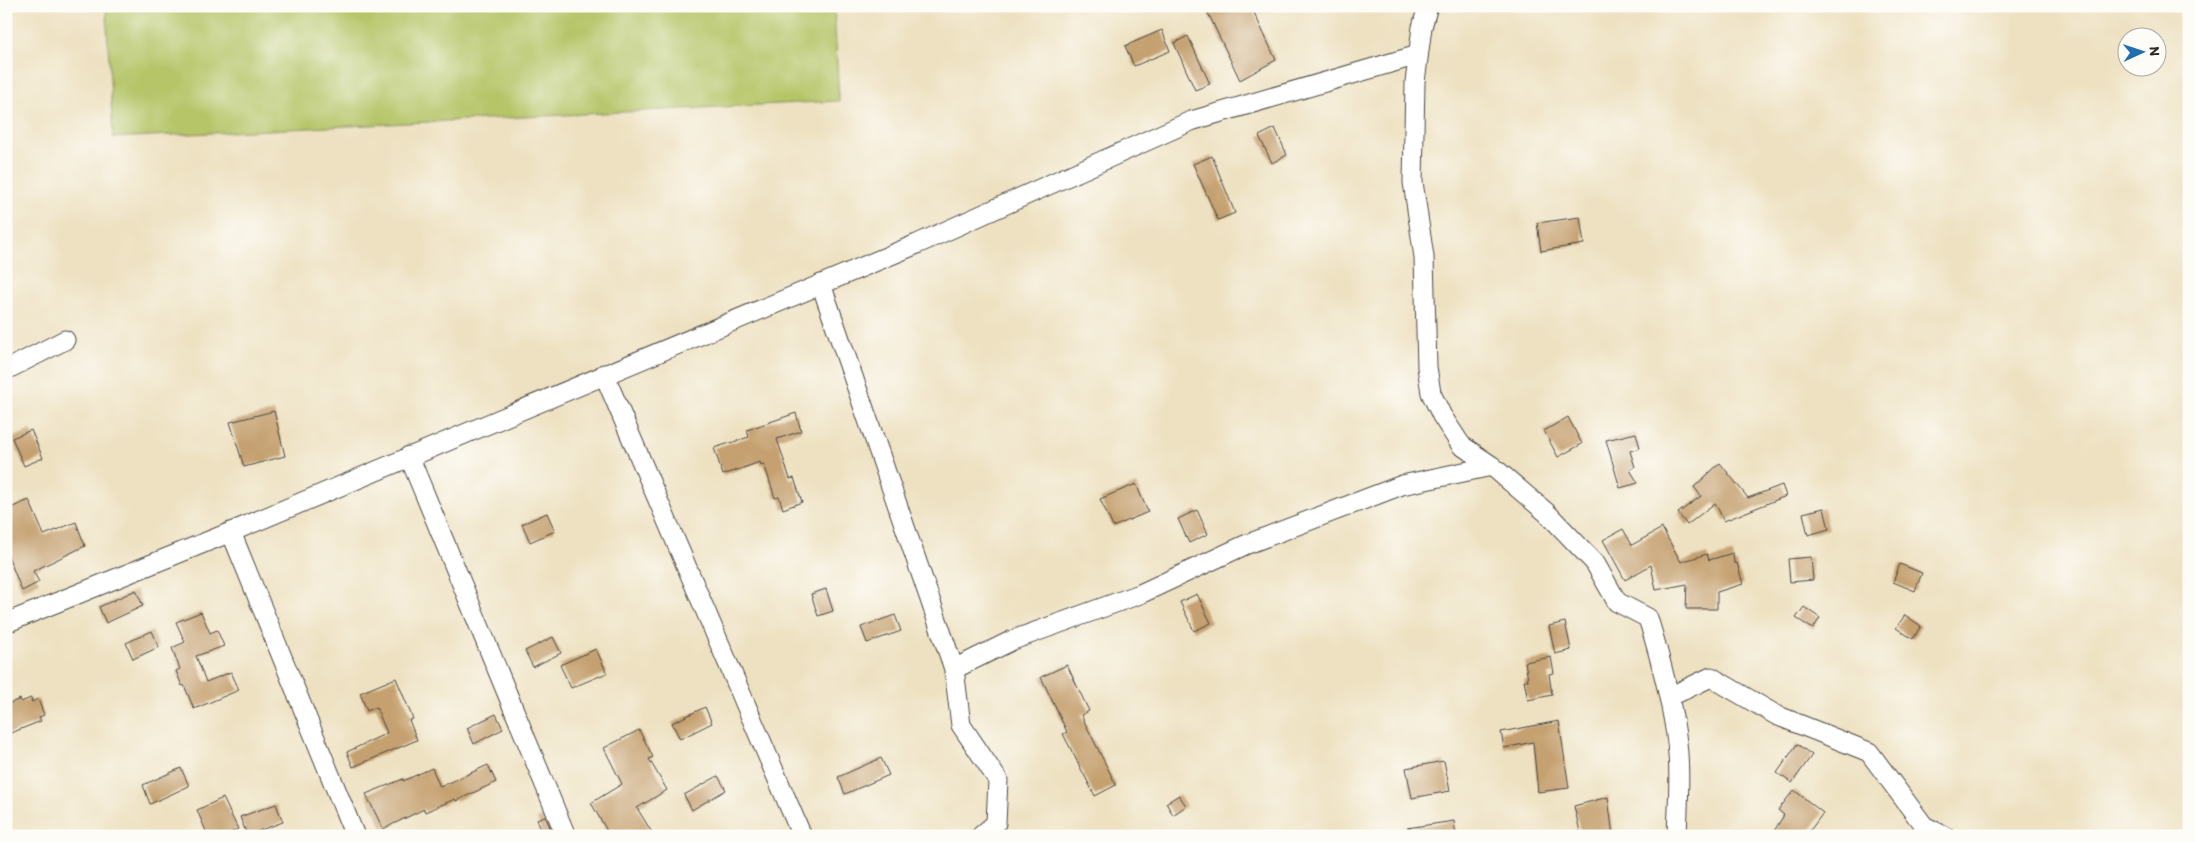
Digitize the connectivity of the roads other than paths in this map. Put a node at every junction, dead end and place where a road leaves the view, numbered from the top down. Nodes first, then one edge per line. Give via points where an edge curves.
1 (1428, 6) edge
2 (1418, 55) junction
3 (821, 284) junction
4 (65, 340) dead end
5 (6, 370) edge
6 (604, 374) junction
7 (409, 456) junction
8 (1492, 466) junction
9 (231, 532) junction
10 (6, 623) edge
11 (954, 669) junction
12 (1669, 698) junction
13 (355, 836) edge
14 (566, 836) edge
15 (802, 836) edge
16 (981, 836) edge
17 (1677, 836) edge
18 (1944, 836) edge

1 - 2 street
2 - 3 street via 1191,121
2 - 8 street via 1412,182 1424,257 1424,317 1430,384 1442,416 1461,445
3 - 6 street
3 - 11 street
4 - 5 street
6 - 7 street
6 - 15 street
7 - 9 street
7 - 14 street
8 - 11 street via 1402,485 1245,545 1140,594 1013,640
8 - 12 street via 1547,513 1595,563 1617,602 1648,618
9 - 10 street
9 - 13 street
11 - 16 street via 961,725 998,780 996,824
12 - 17 street via 1677,736
12 - 18 street via 1711,677 1776,714 1869,752 1924,826

